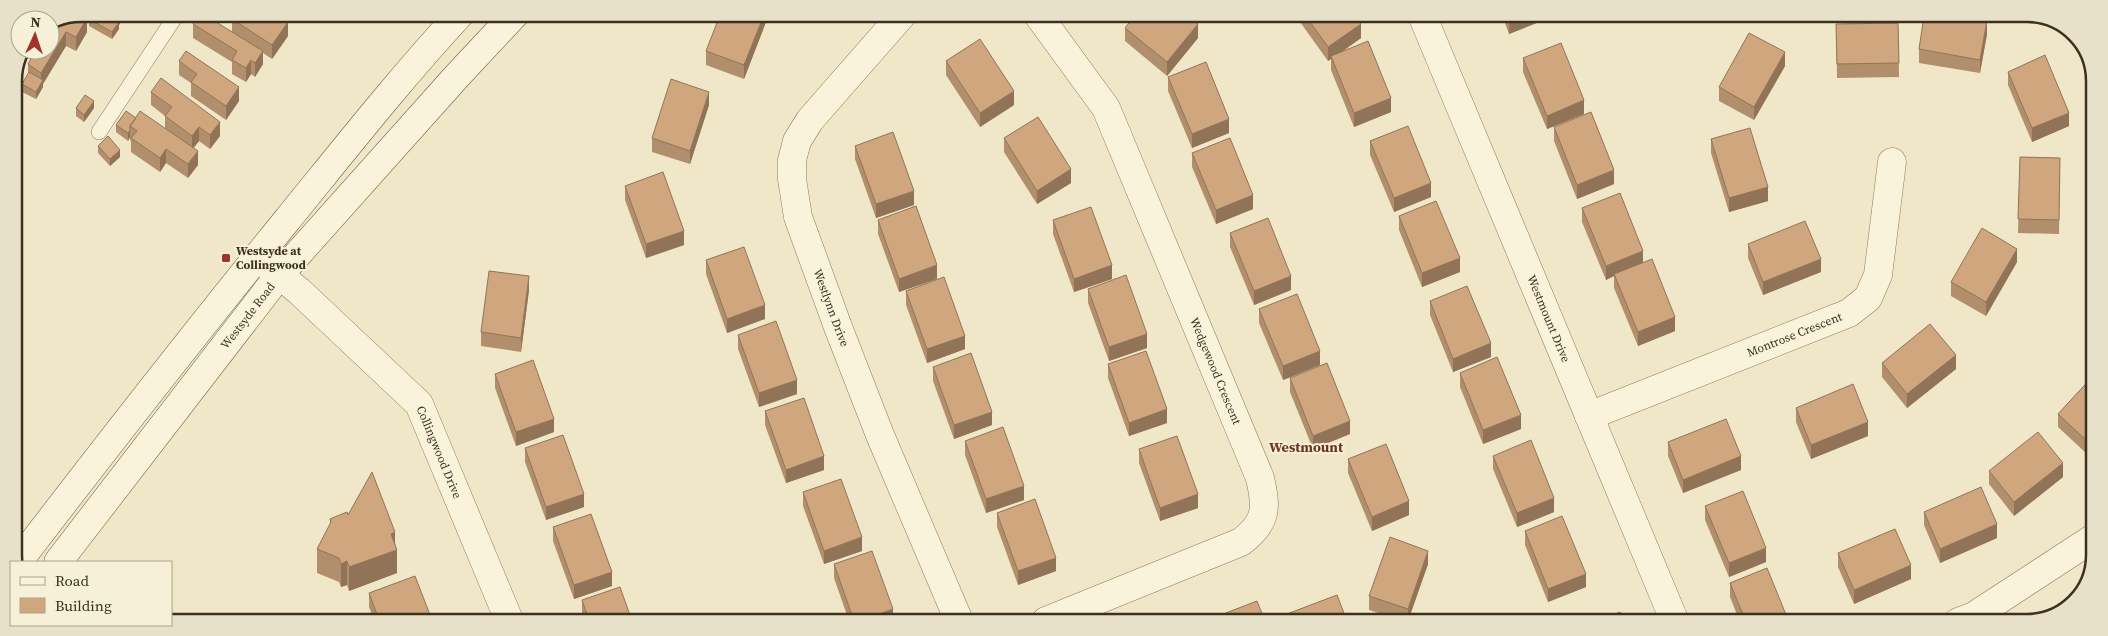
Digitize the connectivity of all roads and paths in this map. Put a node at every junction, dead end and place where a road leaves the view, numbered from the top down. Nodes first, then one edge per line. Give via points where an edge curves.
1 (172, 22) edge
2 (452, 22) edge
3 (508, 22) edge
4 (896, 22) edge
5 (1043, 22) edge
6 (1425, 22) edge
7 (99, 132) dead end
8 (1892, 162) dead end
9 (257, 257) junction
10 (280, 274) junction
11 (1589, 416) junction
12 (2086, 543) edge
13 (23, 555) edge
14 (59, 561) edge
15 (506, 614) edge
16 (956, 614) edge
17 (1063, 614) edge
18 (1673, 614) edge
19 (1977, 614) edge

1 - 7 lane
2 - 9 street via 411,66
3 - 10 street, Westsyde Road
4 - 16 street, Westlynn Drive via 810,120 797,141 792,179 798,218 838,327
5 - 17 street, Wedgewood Crescent via 1106,108 1260,478 1264,498 1264,516 1256,531 1241,542
6 - 11 street, Westmount Drive
8 - 11 street, Montrose Crescent via 1878,275 1868,298 1849,313
9 - 10 street, Collingwood Drive
9 - 13 street
10 - 14 street, Westsyde Road
10 - 15 street, Collingwood Drive via 419,404
11 - 18 street, Westmount Drive
12 - 19 street

